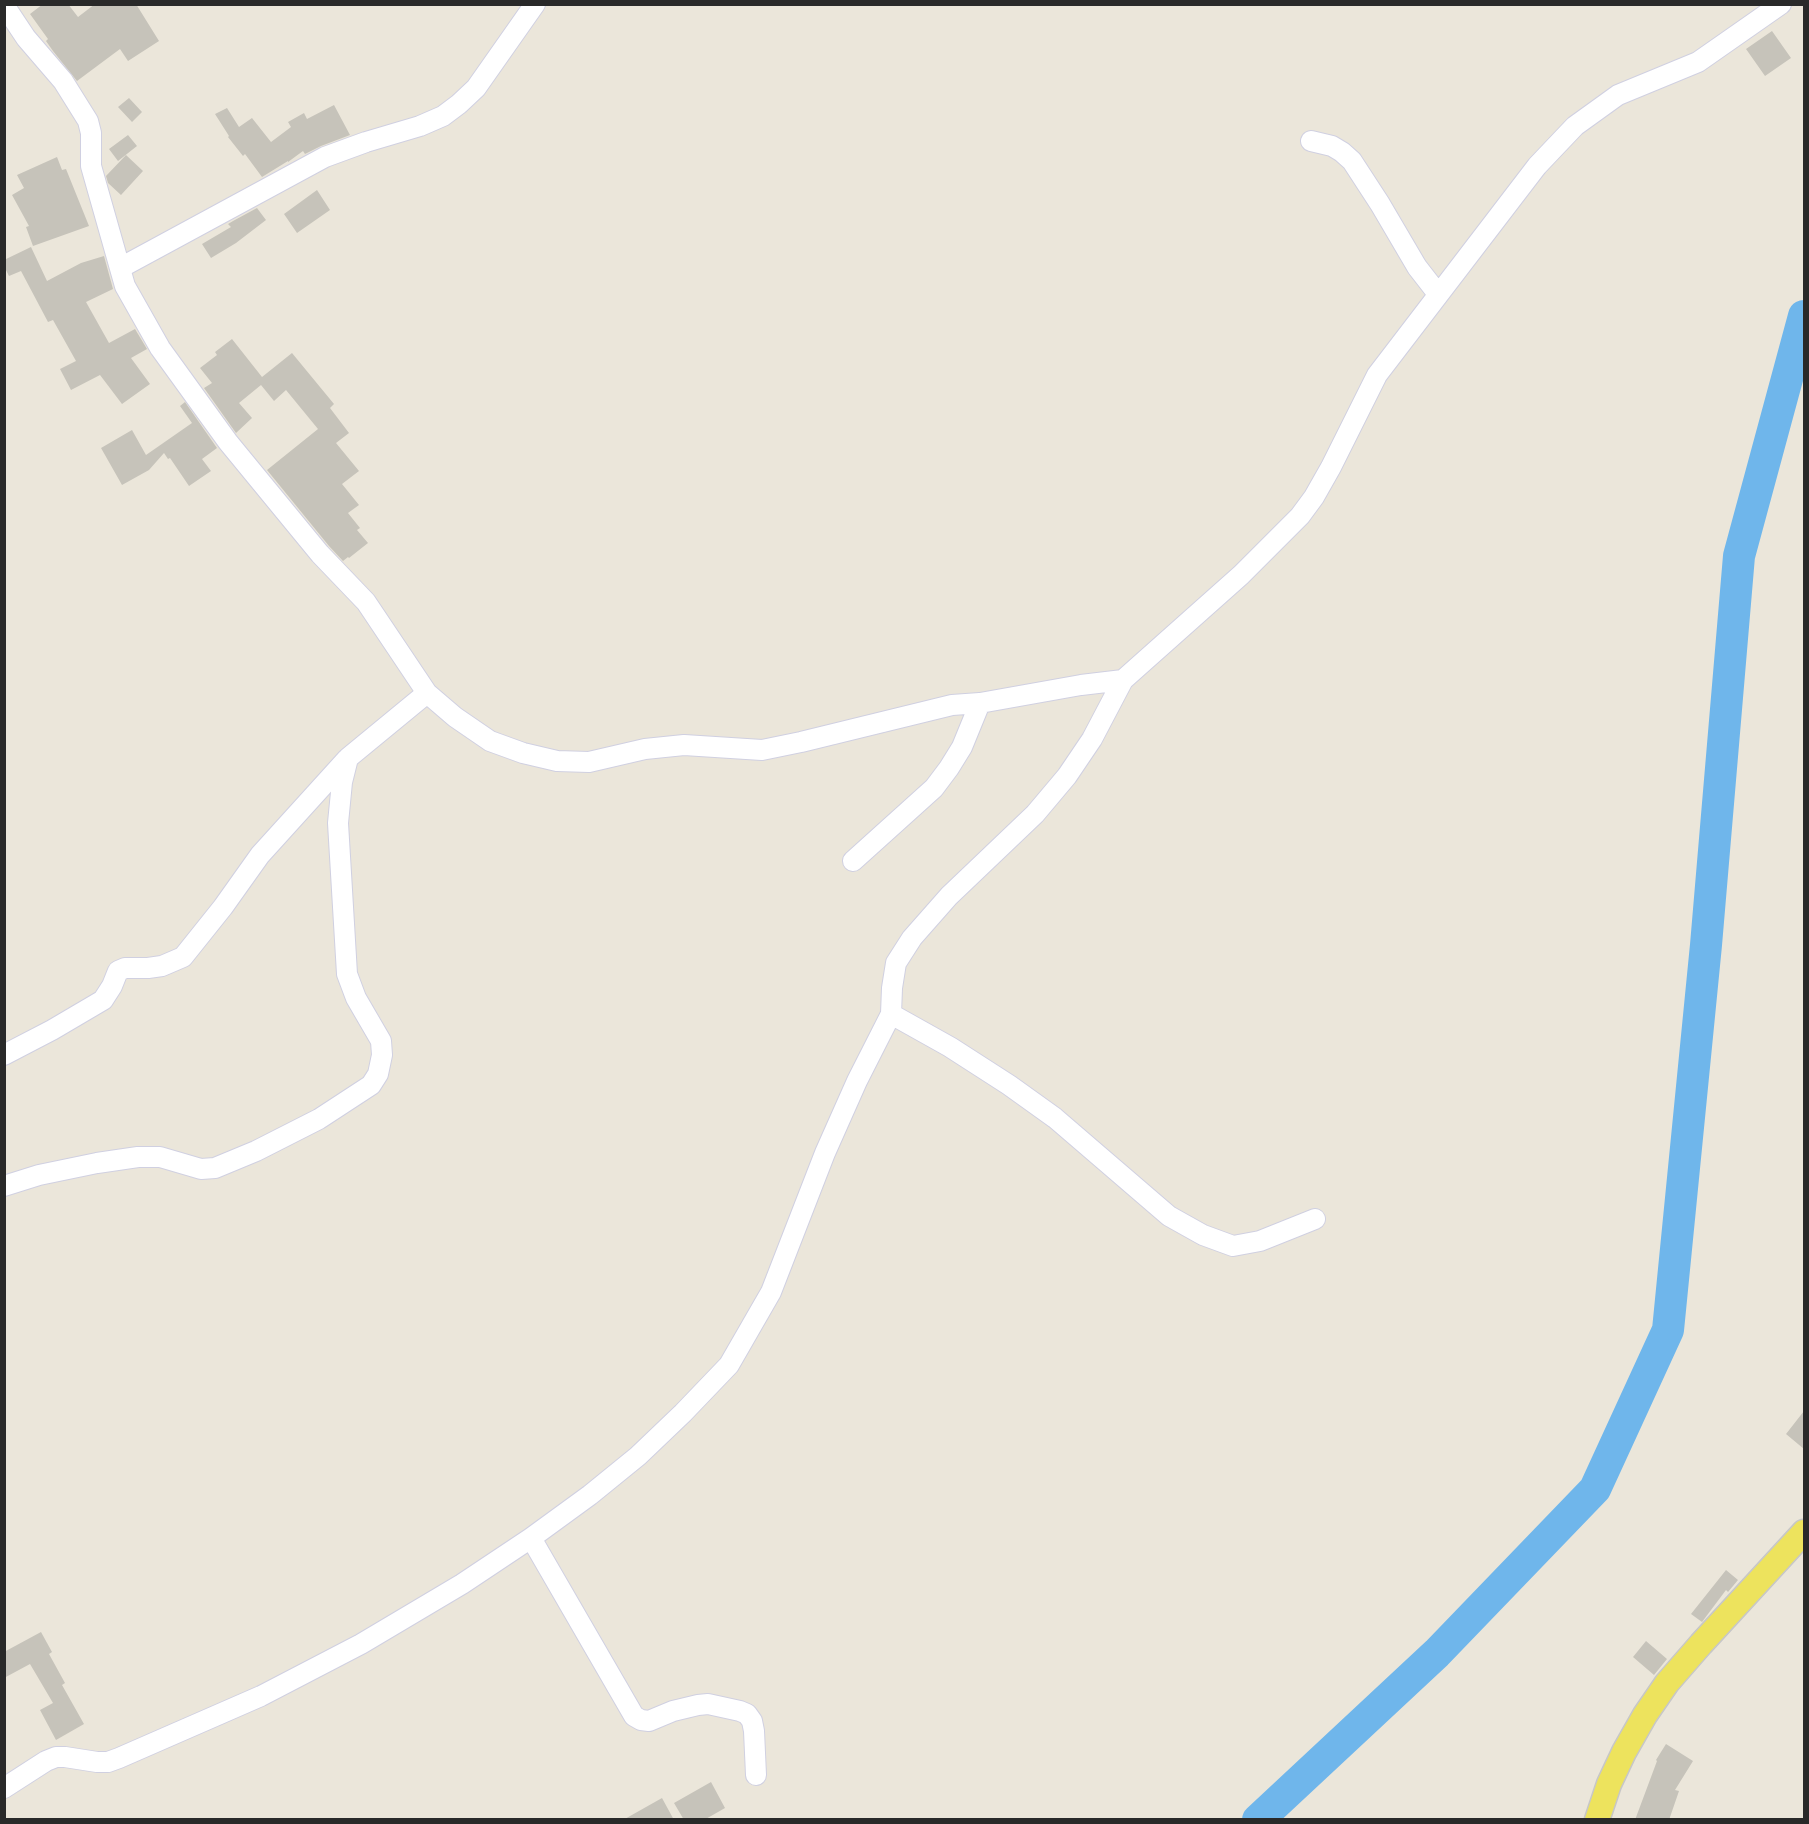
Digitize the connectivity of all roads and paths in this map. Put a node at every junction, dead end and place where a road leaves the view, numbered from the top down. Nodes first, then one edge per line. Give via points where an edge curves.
1 (535, 4) edge
2 (1780, 4) edge
3 (4, 5) edge
4 (1311, 141) dead end
5 (120, 268) junction
6 (1438, 294) junction
7 (1123, 680) junction
8 (427, 693) junction
9 (980, 703) junction
10 (348, 758) junction
11 (853, 861) dead end
12 (891, 1014) junction
13 (4, 1055) edge
14 (4, 1186) edge
15 (1315, 1219) dead end
16 (1804, 1532) edge
17 (531, 1538) junction
18 (756, 1775) dead end
19 (4, 1788) edge
20 (1597, 1820) edge

1 - 5 street via 476,88 442,116 325,157
2 - 6 street via 1698,62 1618,95 1575,126 1537,166
3 - 5 street via 63,81 88,122 90,166
4 - 6 street via 1332,146 1352,161
5 - 8 street via 125,286 160,348 228,442 320,554 366,602
6 - 7 street via 1377,375 1331,467 1300,516 1241,575
7 - 9 street
7 - 12 street via 1067,776 1035,814 949,896 912,938 896,963
8 - 9 street via 490,741 557,761 589,762 684,745 762,750 952,705
8 - 10 street
9 - 11 street via 962,747 934,788
10 - 13 street via 260,855 183,957 162,966 118,971 103,1000
10 - 14 street via 338,823 345,949 347,974 356,998 381,1041 378,1074 370,1085 319,1119 215,1168 160,1157 138,1157 39,1174
12 - 15 street via 1009,1085 1055,1118 1169,1216 1203,1235 1233,1246 1260,1241
12 - 17 street via 856,1081 771,1292 729,1365 638,1456
16 - 20 main road via 1667,1683 1624,1752 1608,1784
17 - 18 street via 634,1716 649,1721 708,1704 747,1714 754,1731
17 - 19 street via 361,1644 261,1696 108,1762 56,1757

